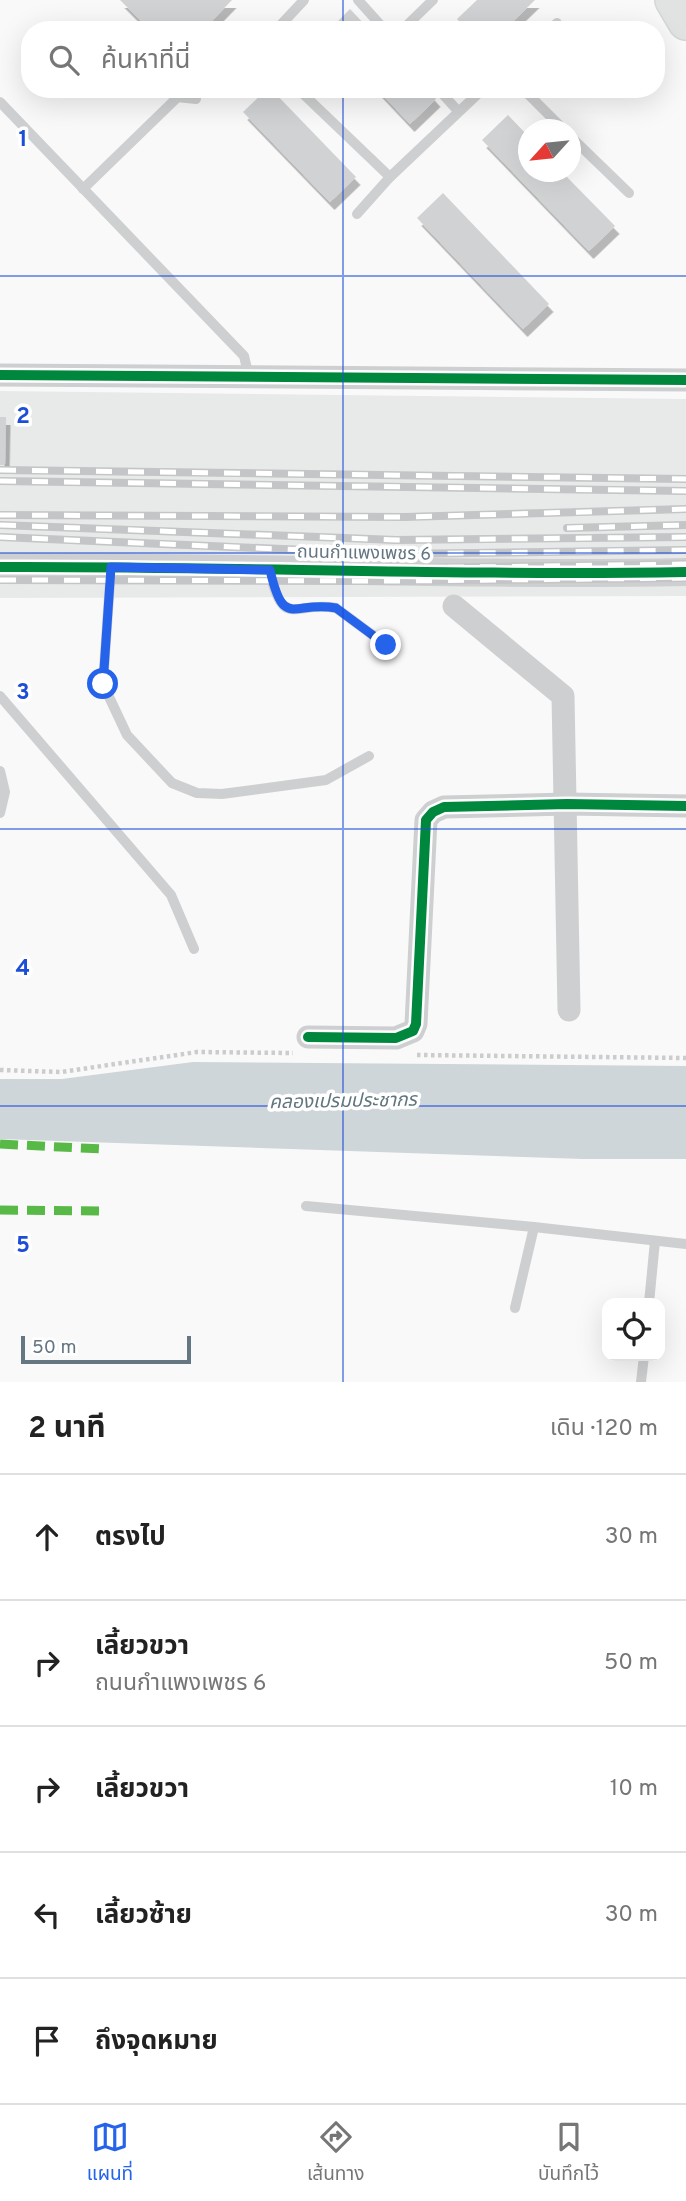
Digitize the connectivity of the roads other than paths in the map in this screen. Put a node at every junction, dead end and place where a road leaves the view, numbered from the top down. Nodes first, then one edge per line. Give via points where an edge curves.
1 (304, 0) edge
2 (358, 0) edge
3 (433, 0) edge
4 (673, 0) edge
5 (284, 21) edge
6 (377, 21) edge
7 (411, 21) edge
8 (686, 22) edge
9 (176, 98) edge
10 (307, 98) edge
11 (446, 98) edge
12 (473, 98) edge
13 (532, 98) edge
14 (0, 102) edge
15 (458, 111) junction
16 (553, 119) edge
17 (581, 147) edge
18 (390, 177) junction
19 (83, 188) junction
20 (629, 193) dead end
21 (357, 214) dead end
22 (0, 375) edge
23 (249, 377) junction
24 (686, 380) edge
25 (0, 567) edge
26 (111, 567) junction
27 (270, 570) junction
28 (686, 572) edge
29 (454, 606) dead end
30 (386, 645) dead end
31 (0, 696) edge
32 (369, 756) dead end
33 (0, 771) edge
34 (567, 804) junction
35 (686, 806) edge
36 (0, 813) edge
37 (194, 949) dead end
38 (569, 1010) dead end
39 (308, 1037) dead end
40 (306, 1206) dead end
41 (534, 1227) junction
42 (655, 1241) junction
43 (686, 1244) edge
44 (649, 1298) edge
45 (515, 1308) dead end
46 (643, 1361) edge
47 (641, 1382) edge

1 - 5 lane
2 - 6 lane
3 - 7 lane
4 - 8 main road
9 - 19 lane
10 - 18 lane
11 - 15 lane
12 - 15 lane
13 - 16 lane
14 - 19 lane
15 - 18 lane
17 - 20 lane
18 - 21 lane
19 - 23 lane via 244,356
22 - 23 street
23 - 24 street
25 - 26 street, ถนนกำแพงเพชร 6
26 - 27 street, ถนนกำแพงเพชร 6
26 - 32 lane via 103,684 127,735 172,783 197,793 222,794 326,780
27 - 28 street, ถนนกำแพงเพชร 6 via 578,575
27 - 30 lane via 275,596 287,608 336,608
29 - 34 street via 563,696
31 - 37 lane via 171,895
33 - 36 lane via 5,792
34 - 35 street
34 - 38 street
34 - 39 street via 443,807 433,812 426,820 413,1031 396,1038
40 - 41 lane
41 - 42 lane
41 - 45 lane
42 - 43 lane
42 - 44 lane
46 - 47 lane

